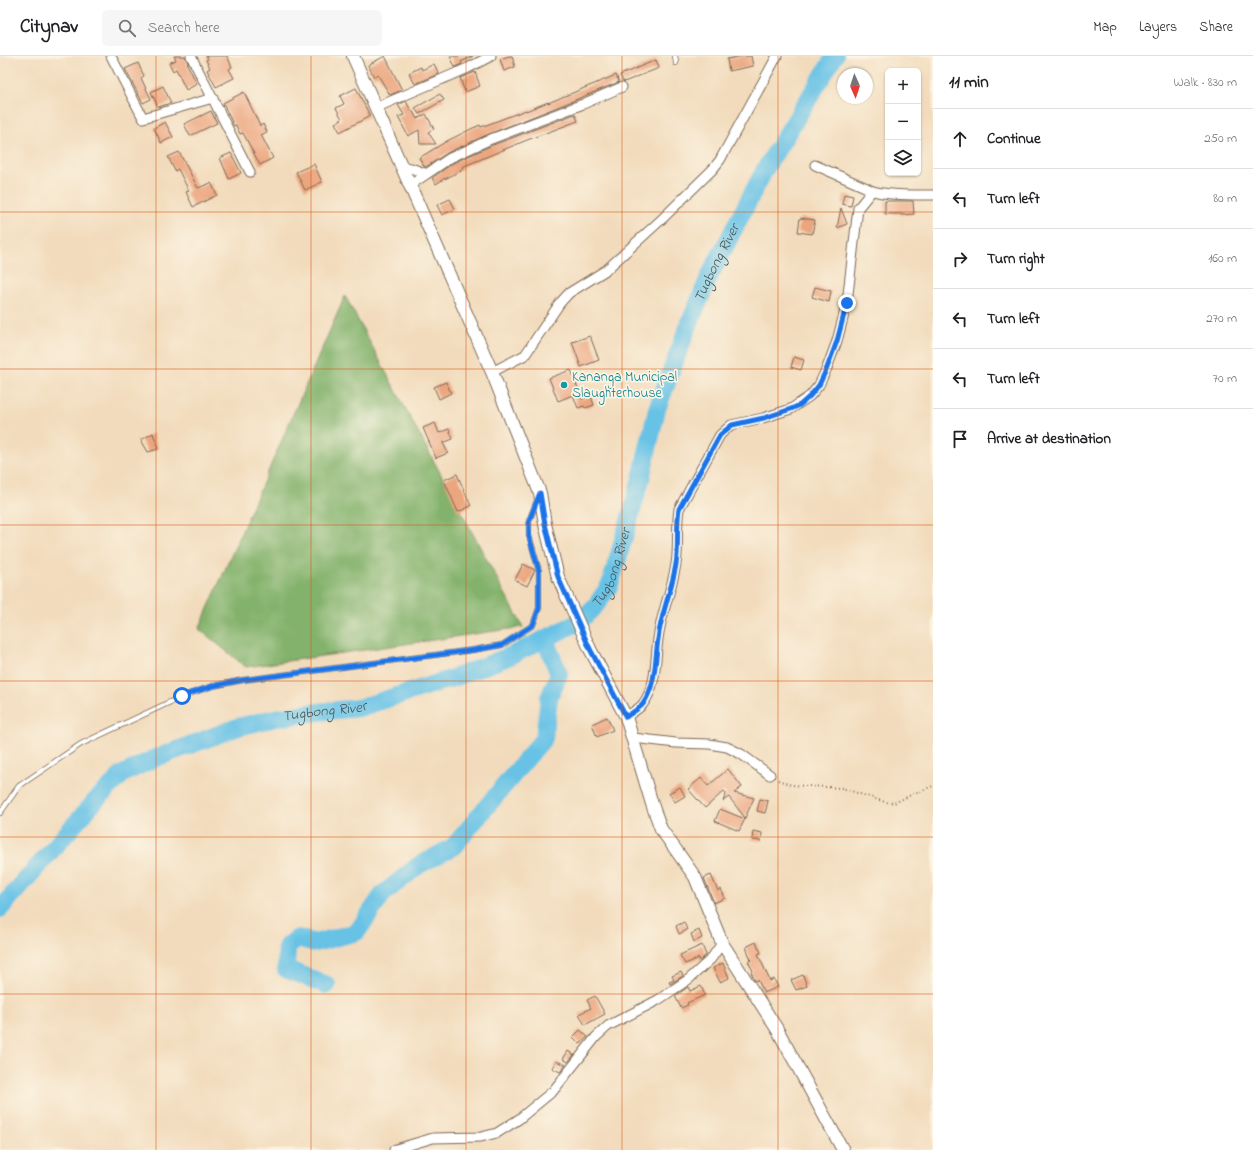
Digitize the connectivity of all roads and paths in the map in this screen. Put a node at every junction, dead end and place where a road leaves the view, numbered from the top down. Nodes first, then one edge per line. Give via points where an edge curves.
1 (111, 56) edge
2 (191, 56) edge
3 (353, 56) edge
4 (491, 56) edge
5 (675, 56) edge
6 (777, 56) edge
7 (676, 63) dead end
8 (622, 87) dead end
9 (213, 98) junction
10 (375, 108) junction
11 (815, 165) dead end
12 (401, 167) junction
13 (250, 172) dead end
14 (427, 174) junction
15 (410, 186) junction
16 (871, 192) junction
17 (933, 195) edge
18 (492, 372) junction
19 (540, 493) junction
20 (626, 717) junction
21 (633, 738) junction
22 (770, 775) joint
23 (933, 786) edge
24 (0, 813) edge
25 (722, 943) junction
26 (394, 1150) edge
27 (843, 1150) edge

1 - 9 street via 143,118
2 - 9 street
3 - 10 street
4 - 10 street
5 - 7 lane
6 - 18 street via 713,169 606,270 569,293 525,355
8 - 14 street via 491,139 450,158
9 - 13 street
10 - 12 street
11 - 16 street
12 - 14 street
12 - 15 street
14 - 15 street
15 - 18 street
16 - 17 street
16 - 20 street via 858,208 847,303 837,341 819,385 800,405 764,418 732,425 720,435 679,509 676,564 662,615 652,684 642,705
18 - 19 street
19 - 20 street via 558,577 590,649
19 - 24 lane via 529,521 529,536 539,571 539,608 533,625 502,645 243,680 182,696 81,744 19,786
20 - 21 street
21 - 22 street via 727,747
21 - 25 street via 662,829 695,877
22 - 23 path via 791,785 842,788 894,803
25 - 26 street via 711,959 689,979 658,1000 608,1026 596,1037 553,1091 520,1119 497,1133 481,1137 433,1138
25 - 27 street via 777,1029

